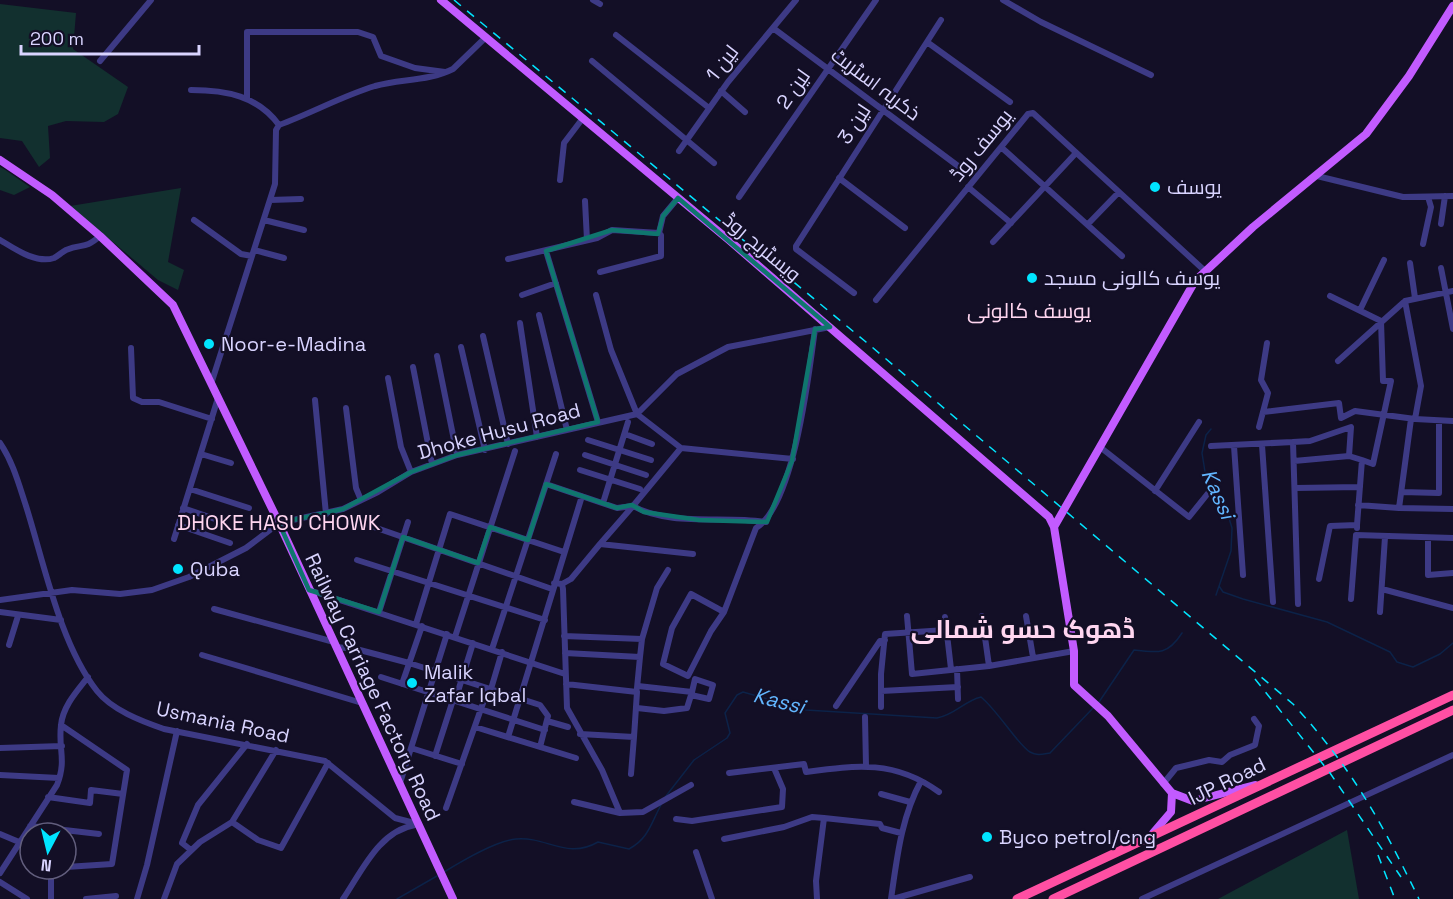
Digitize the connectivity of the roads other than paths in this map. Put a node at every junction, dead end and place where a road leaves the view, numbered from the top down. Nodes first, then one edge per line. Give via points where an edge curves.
1 (151, 0) edge
2 (441, 0) edge
3 (593, 0) edge
4 (796, 0) edge
5 (876, 0) edge
6 (1004, 0) edge
7 (600, 4) dead end
8 (1453, 6) edge
9 (941, 20) dead end
10 (773, 28) junction
11 (616, 35) dead end
12 (485, 38) junction
13 (927, 42) junction
14 (100, 61) dead end
15 (592, 62) dead end
16 (827, 68) junction
17 (447, 72) junction
18 (1151, 75) dead end
19 (191, 90) dead end
20 (721, 91) junction
21 (247, 98) junction
22 (1010, 102) dead end
23 (709, 108) junction
24 (883, 110) junction
25 (745, 112) dead end
26 (583, 118) junction
27 (279, 125) junction
28 (687, 140) junction
29 (1001, 147) junction
30 (679, 151) dead end
31 (1076, 153) junction
32 (0, 160) edge
33 (714, 163) dead end
34 (958, 166) dead end
35 (1317, 176) junction
36 (839, 178) junction
37 (560, 180) dead end
38 (1045, 186) junction
39 (968, 187) junction
40 (1119, 192) junction
41 (1445, 196) junction
42 (1453, 196) edge
43 (739, 197) dead end
44 (1428, 197) junction
45 (678, 198) junction
46 (301, 199) dead end
47 (270, 200) junction
48 (585, 201) dead end
49 (194, 220) dead end
50 (264, 220) junction
51 (1011, 222) junction
52 (1088, 224) junction
53 (1441, 224) dead end
54 (905, 228) dead end
55 (304, 230) dead end
56 (659, 232) junction
57 (100, 236) junction
58 (0, 240) edge
59 (587, 240) junction
60 (993, 242) dead end
61 (1423, 244) dead end
62 (546, 251) junction
63 (253, 253) junction
64 (1122, 256) dead end
65 (284, 258) dead end
66 (508, 259) dead end
67 (1384, 260) dead end
68 (1410, 263) dead end
69 (1441, 268) dead end
70 (600, 272) dead end
71 (1205, 272) junction
72 (556, 283) junction
73 (1453, 291) edge
74 (854, 293) dead end
75 (1445, 293) junction
76 (522, 295) dead end
77 (596, 295) dead end
78 (1330, 296) dead end
79 (1415, 298) junction
80 (876, 300) dead end
81 (1405, 301) junction
82 (1360, 310) junction
83 (539, 315) dead end
84 (1381, 321) junction
85 (520, 323) dead end
86 (830, 327) junction
87 (815, 329) junction
88 (1453, 329) edge
89 (483, 336) dead end
90 (1267, 343) dead end
91 (460, 347) dead end
92 (131, 348) dead end
93 (437, 356) dead end
94 (1338, 361) dead end
95 (413, 366) dead end
96 (388, 378) dead end
97 (212, 381) junction
98 (219, 397) junction
99 (315, 400) dead end
100 (346, 408) dead end
101 (1263, 412) junction
102 (637, 414) junction
103 (1383, 415) junction
104 (212, 419) junction
105 (1413, 419) junction
106 (1439, 420) junction
107 (1453, 421) edge
108 (598, 422) junction
109 (628, 422) dead end
110 (1199, 422) dead end
111 (1259, 427) dead end
112 (567, 430) junction
113 (625, 434) junction
114 (537, 437) junction
115 (588, 440) dead end
116 (1293, 441) junction
117 (0, 443) edge
118 (508, 444) junction
119 (652, 444) dead end
120 (1262, 445) junction
121 (1211, 446) dead end
122 (1234, 446) junction
123 (1100, 447) junction
124 (681, 448) junction
125 (485, 450) junction
126 (620, 450) junction
127 (515, 451) dead end
128 (201, 454) junction
129 (556, 454) dead end
130 (458, 455) junction
131 (585, 455) dead end
132 (1349, 456) junction
133 (793, 459) junction
134 (651, 460) dead end
135 (1293, 460) junction
136 (1362, 460) junction
137 (231, 463) dead end
138 (432, 464) junction
139 (615, 465) junction
140 (580, 470) dead end
141 (411, 472) junction
142 (646, 475) dead end
143 (610, 479) junction
144 (546, 484) junction
145 (1360, 487) junction
146 (1295, 488) junction
147 (190, 489) junction
148 (640, 489) dead end
149 (1155, 490) junction
150 (1209, 492) dead end
151 (1402, 492) junction
152 (582, 496) junction
153 (361, 500) junction
154 (603, 503) junction
155 (1358, 505) junction
156 (633, 506) junction
157 (183, 508) junction
158 (249, 508) dead end
159 (1399, 508) junction
160 (1453, 509) edge
161 (326, 514) junction
162 (215, 519) dead end
163 (408, 522) dead end
164 (766, 522) junction
165 (279, 523) junction
166 (178, 525) junction
167 (368, 525) dead end
168 (1357, 525) junction
169 (490, 527) junction
170 (1054, 527) junction
171 (1356, 535) junction
172 (403, 537) junction
173 (1386, 537) junction
174 (1428, 538) junction
175 (1453, 538) edge
176 (174, 539) dead end
177 (528, 540) junction
178 (230, 543) dead end
179 (600, 544) junction
180 (439, 550) junction
181 (564, 552) junction
182 (693, 554) dead end
183 (357, 560) dead end
184 (478, 564) junction
185 (668, 570) dead end
186 (392, 571) junction
187 (1453, 573) edge
188 (1243, 574) dead end
189 (516, 577) junction
190 (1319, 579) dead end
191 (429, 583) junction
192 (562, 584) junction
193 (553, 586) junction
194 (1382, 589) junction
195 (309, 590) junction
196 (54, 593) junction
197 (468, 596) junction
198 (1351, 599) dead end
199 (0, 600) edge
200 (1273, 602) dead end
201 (1298, 604) dead end
202 (506, 608) junction
203 (1453, 608) edge
204 (214, 609) dead end
205 (0, 612) edge
206 (379, 612) junction
207 (724, 612) junction
208 (1380, 612) dead end
209 (18, 616) junction
210 (907, 616) dead end
211 (982, 616) dead end
212 (1026, 616) dead end
213 (945, 617) dead end
214 (61, 620) junction
215 (545, 620) junction
216 (419, 625) junction
217 (946, 630) junction
218 (447, 634) junction
219 (909, 634) junction
220 (564, 636) junction
221 (455, 637) junction
222 (642, 639) junction
223 (885, 640) junction
224 (473, 643) junction
225 (9, 645) dead end
226 (335, 645) junction
227 (492, 649) junction
228 (1074, 651) junction
229 (502, 652) junction
230 (565, 653) junction
231 (202, 655) dead end
232 (640, 657) junction
233 (1033, 657) junction
234 (531, 662) junction
235 (409, 663) junction
236 (989, 666) junction
237 (954, 669) junction
238 (436, 672) junction
239 (565, 674) junction
240 (912, 674) junction
241 (88, 676) junction
242 (381, 677) dead end
243 (462, 680) junction
244 (402, 684) junction
245 (566, 684) junction
246 (958, 687) junction
247 (489, 689) junction
248 (637, 689) junction
249 (912, 689) junction
250 (881, 691) junction
251 (429, 692) junction
252 (1453, 694) edge
253 (519, 698) junction
254 (958, 699) dead end
255 (454, 700) junction
256 (362, 703) junction
257 (836, 706) dead end
258 (881, 707) dead end
259 (637, 708) junction
260 (481, 709) junction
261 (1453, 710) edge
262 (865, 717) dead end
263 (1254, 719) dead end
264 (513, 720) junction
265 (547, 721) junction
266 (61, 725) junction
267 (475, 727) junction
268 (568, 728) dead end
269 (544, 730) junction
270 (177, 731) junction
271 (580, 734) junction
272 (508, 737) junction
273 (634, 737) junction
274 (247, 744) junction
275 (62, 746) junction
276 (540, 747) junction
277 (0, 748) edge
278 (411, 748) junction
279 (276, 750) junction
280 (1453, 755) edge
281 (435, 756) junction
282 (576, 758) dead end
283 (328, 763) junction
284 (462, 764) junction
285 (866, 766) junction
286 (774, 768) junction
287 (729, 773) dead end
288 (631, 774) dead end
289 (0, 775) edge
290 (59, 778) junction
291 (921, 781) junction
292 (399, 783) junction
293 (1163, 784) junction
294 (1262, 784) junction
295 (690, 785) dead end
296 (939, 792) dead end
297 (1172, 793) junction
298 (123, 794) junction
299 (881, 794) dead end
300 (48, 797) junction
301 (574, 802) dead end
302 (909, 802) junction
303 (446, 808) dead end
304 (620, 813) junction
305 (676, 819) dead end
306 (824, 820) junction
307 (33, 821) edge
308 (232, 822) junction
309 (418, 824) junction
310 (78, 833) edge
311 (901, 833) junction
312 (0, 834) edge
313 (99, 834) dead end
314 (724, 838) dead end
315 (18, 842) edge
316 (18, 843) edge
317 (1140, 843) junction
318 (191, 850) junction
319 (696, 852) dead end
320 (3, 861) edge
321 (78, 866) edge
322 (0, 873) edge
323 (970, 877) dead end
324 (51, 881) edge
325 (0, 882) edge
326 (116, 896) dead end
327 (27, 899) edge
328 (51, 899) edge
329 (86, 899) edge
330 (137, 899) edge
331 (164, 899) edge
332 (344, 899) edge
333 (453, 899) edge
334 (712, 899) edge
335 (817, 899) edge
336 (892, 899) edge
337 (1017, 899) edge
338 (1053, 899) edge
339 (1142, 899) edge

1 - 14 street
2 - 12 main road, ویسٹریج روڈ
3 - 7 street
4 - 10 street, لین 1
5 - 16 street, لین 2
6 - 18 street
8 - 35 main road via 1366,134
9 - 13 street, لین 3
10 - 16 street, ذکریہ اسٹریٹ
10 - 20 street, لین 1
11 - 23 street
12 - 17 street
12 - 26 main road, ویسٹریج روڈ
13 - 22 street
13 - 24 street, لین 3
15 - 28 street
16 - 24 street, ذکریہ اسٹریٹ
16 - 43 street, لین 2
17 - 21 street via 415,68 381,56 373,37 358,32 247,32
17 - 27 street via 376,86
19 - 21 street via 213,90
20 - 23 street, لین 1
20 - 25 street
21 - 27 street via 268,111
23 - 28 street, لین 1
24 - 34 street, ذکریہ اسٹریٹ
24 - 36 street, لین 3
26 - 37 street via 564,143
26 - 45 main road, ویسٹریج روڈ
27 - 47 street
28 - 30 street, لین 1
28 - 33 street
29 - 31 street, یوسف روڈ via 1033,113
29 - 38 street
29 - 39 street, یوسف روڈ
31 - 38 street
31 - 40 street, یوسف روڈ
32 - 57 main road, Railway Carriage Factory Road via 52,195
35 - 44 street via 1403,197
35 - 71 main road
36 - 54 street
36 - 74 street, لین 3 via 796,249
38 - 51 street
38 - 52 street
39 - 51 street
39 - 80 street, یوسف روڈ
40 - 52 street
40 - 71 street, یوسف روڈ
41 - 42 street
41 - 44 street
41 - 53 street
44 - 61 street via 1431,207
45 - 56 street via 663,216
45 - 86 main road, ویسٹریج روڈ
46 - 47 street
47 - 50 street
48 - 59 street
49 - 63 street via 241,254
50 - 55 street
50 - 63 street
51 - 60 street
52 - 64 street
56 - 59 street via 612,230
56 - 70 street via 661,256
57 - 58 street via 88,247 64,250 45,260
57 - 97 main road, Railway Carriage Factory Road via 173,305
59 - 62 street
62 - 66 street
62 - 72 street
63 - 65 street
63 - 97 street
67 - 82 street
68 - 79 street
69 - 75 street
71 - 123 main road via 1190,290
72 - 76 street
72 - 108 street
73 - 75 street
75 - 79 street
75 - 88 street
77 - 102 street via 611,351
78 - 82 street
79 - 81 street
81 - 84 street
81 - 105 street via 1421,386
82 - 84 street
83 - 112 street
84 - 94 street
84 - 103 street via 1383,381 1391,381
85 - 114 street
86 - 87 street
86 - 170 main road, ویسٹریج روڈ via 1049,517
87 - 102 street via 728,346 677,374
87 - 133 street
89 - 118 street
90 - 101 street via 1261,380 1268,393
91 - 125 street
92 - 104 street via 133,398
93 - 130 street
95 - 138 street
96 - 141 street via 401,447
97 - 98 main road, Railway Carriage Factory Road
98 - 104 street
98 - 165 main road, Railway Carriage Factory Road
99 - 161 street
100 - 153 street via 356,488
101 - 103 street via 1339,403 1341,418 1355,411
101 - 111 street
102 - 108 street, Dhoke Husu Road
102 - 124 street
103 - 105 street
103 - 136 street via 1372,464
104 - 128 street
105 - 106 street
105 - 151 street
106 - 107 street
106 - 151 street via 1439,493
108 - 112 street, Dhoke Husu Road
109 - 113 street
110 - 149 street
112 - 114 street, Dhoke Husu Road
113 - 119 street
113 - 126 street
114 - 118 street, Dhoke Husu Road
115 - 126 street
116 - 120 street
116 - 132 street via 1310,441 1351,427
116 - 135 street
117 - 196 street, Usmania Road via 14,469
118 - 125 street, Dhoke Husu Road
120 - 122 street
120 - 200 street
121 - 122 street
122 - 188 street
123 - 149 street
123 - 170 main road
124 - 133 street
124 - 156 street
125 - 130 street, Dhoke Husu Road
126 - 134 street
126 - 139 street
127 - 169 street
128 - 137 street
128 - 147 street
129 - 144 street
130 - 138 street, Dhoke Husu Road
131 - 139 street
132 - 135 street
132 - 136 street
133 - 164 street
135 - 146 street
136 - 145 street
138 - 141 street, Dhoke Husu Road
139 - 142 street
139 - 143 street
140 - 143 street
141 - 153 street, Dhoke Husu Road
143 - 148 street
143 - 154 street
144 - 152 street
144 - 177 street
145 - 146 street
145 - 155 street
146 - 201 street
147 - 157 street
147 - 158 street
149 - 150 street via 1189,517
151 - 159 street
152 - 154 street
152 - 181 street
153 - 161 street, Dhoke Husu Road
154 - 156 street via 617,508
155 - 159 street
155 - 168 street
156 - 164 street via 644,512 699,520
156 - 179 street
157 - 162 street
157 - 166 street
159 - 160 street
161 - 165 street, Dhoke Husu Road
163 - 172 street
164 - 207 street via 756,528
165 - 195 main road, Railway Carriage Factory Road
165 - 196 street, Dhoke Husu Road via 246,548 189,577 152,590 120,594 72,590
166 - 176 street
166 - 178 street
167 - 172 street
168 - 171 street
168 - 190 street via 1330,526
169 - 177 street
169 - 180 street via 450,514
169 - 184 street
170 - 228 main road
171 - 173 street
171 - 198 street
172 - 180 street
172 - 186 street
173 - 174 street
173 - 194 street
174 - 175 street
174 - 187 street via 1428,575
177 - 181 street
177 - 189 street
179 - 182 street
179 - 192 street via 571,579
180 - 184 street
180 - 191 street
181 - 193 street
183 - 186 street
184 - 189 street
184 - 197 street
185 - 222 street via 657,588
186 - 191 street
186 - 206 street
189 - 193 street
189 - 202 street
191 - 197 street
191 - 216 street
192 - 193 street
192 - 220 street
193 - 215 street
194 - 203 street
194 - 208 street
195 - 206 street
195 - 226 main road, Railway Carriage Factory Road
196 - 199 street, Dhoke Husu Road
196 - 214 street, Usmania Road
197 - 202 street
197 - 221 street
202 - 215 street
202 - 227 street
204 - 226 street
205 - 209 street
206 - 216 street
207 - 207 street via 688,676 663,664 672,628 691,594
209 - 214 street
209 - 225 street
210 - 219 street
211 - 236 street
212 - 233 street
213 - 217 street
214 - 241 street, Usmania Road
215 - 234 street
216 - 218 street
216 - 235 street
217 - 219 street
217 - 237 street
218 - 221 street
218 - 238 street
219 - 223 street via 885,634
219 - 240 street
220 - 222 street
220 - 230 street
221 - 224 street
222 - 232 street
223 - 250 street
223 - 257 street via 880,641
224 - 227 street
224 - 243 street
226 - 235 street
226 - 256 main road, Railway Carriage Factory Road
227 - 229 street
228 - 233 street
228 - 293 main road via 1074,685 1108,718
229 - 234 street
229 - 247 street
230 - 232 street
230 - 239 street
231 - 256 street
232 - 248 street
233 - 236 street
234 - 239 street
234 - 253 street
235 - 238 street
235 - 244 street
236 - 237 street
237 - 240 street
237 - 246 street
238 - 243 street
238 - 251 street
239 - 245 street
240 - 249 street
241 - 266 street via 72,696
241 - 270 street, Usmania Road via 97,692 117,707 141,721
242 - 244 street
243 - 247 street
243 - 255 street
244 - 251 street
245 - 248 street
245 - 271 street via 567,708
246 - 249 street
246 - 254 street
247 - 253 street
247 - 260 street
248 - 259 street
248 - 259 street via 691,693 687,708
249 - 250 street
250 - 258 street
251 - 255 street
251 - 278 street
252 - 294 highway, IJP Road
253 - 264 street
253 - 265 street via 544,707
255 - 260 street
255 - 281 street
256 - 292 main road, Railway Carriage Factory Road
259 - 273 street
260 - 264 street
260 - 267 street
261 - 338 highway, IJP Road
262 - 285 street
263 - 293 street via 1260,726 1255,745 1222,762 1209,760 1176,768
264 - 269 street
264 - 272 street
265 - 268 street
265 - 269 street
266 - 275 street
266 - 298 street via 127,770
267 - 272 street
267 - 284 street
269 - 276 street
270 - 274 street, Usmania Road
270 - 330 street
271 - 273 street
271 - 304 street via 602,770
272 - 276 street
273 - 288 street
274 - 279 street, Usmania Road
274 - 318 street via 198,805 182,843
275 - 277 street
275 - 290 street via 63,768
276 - 282 street
278 - 281 street
278 - 292 street
279 - 283 street, Usmania Road
279 - 308 street
280 - 339 street
281 - 284 street
283 - 308 street via 281,848 258,840
283 - 309 street, Usmania Road via 395,818
284 - 303 street
285 - 286 street via 806,772 804,764
285 - 291 street via 895,768
286 - 287 street
286 - 305 street via 783,789 782,807
289 - 290 street
290 - 300 street
291 - 296 street
291 - 302 street
292 - 309 main road, Railway Carriage Factory Road
293 - 297 main road
294 - 297 main road via 1193,801
294 - 317 highway, IJP Road
295 - 304 street via 643,812
297 - 317 main road via 1173,808 1167,818
298 - 300 street via 91,790 90,803
298 - 321 street via 112,864
299 - 302 street
300 - 307 street
301 - 304 street
302 - 311 street
306 - 311 street via 880,824
306 - 314 street via 812,817 784,827
306 - 335 street
308 - 318 street
309 - 332 street via 400,827 376,849
309 - 333 main road, Railway Carriage Factory Road
310 - 313 street
311 - 336 street
312 - 315 street
316 - 320 street
317 - 337 highway, IJP Road
318 - 331 street via 177,864
319 - 334 street
320 - 322 street
323 - 336 street
324 - 328 street
325 - 327 street
326 - 329 street

